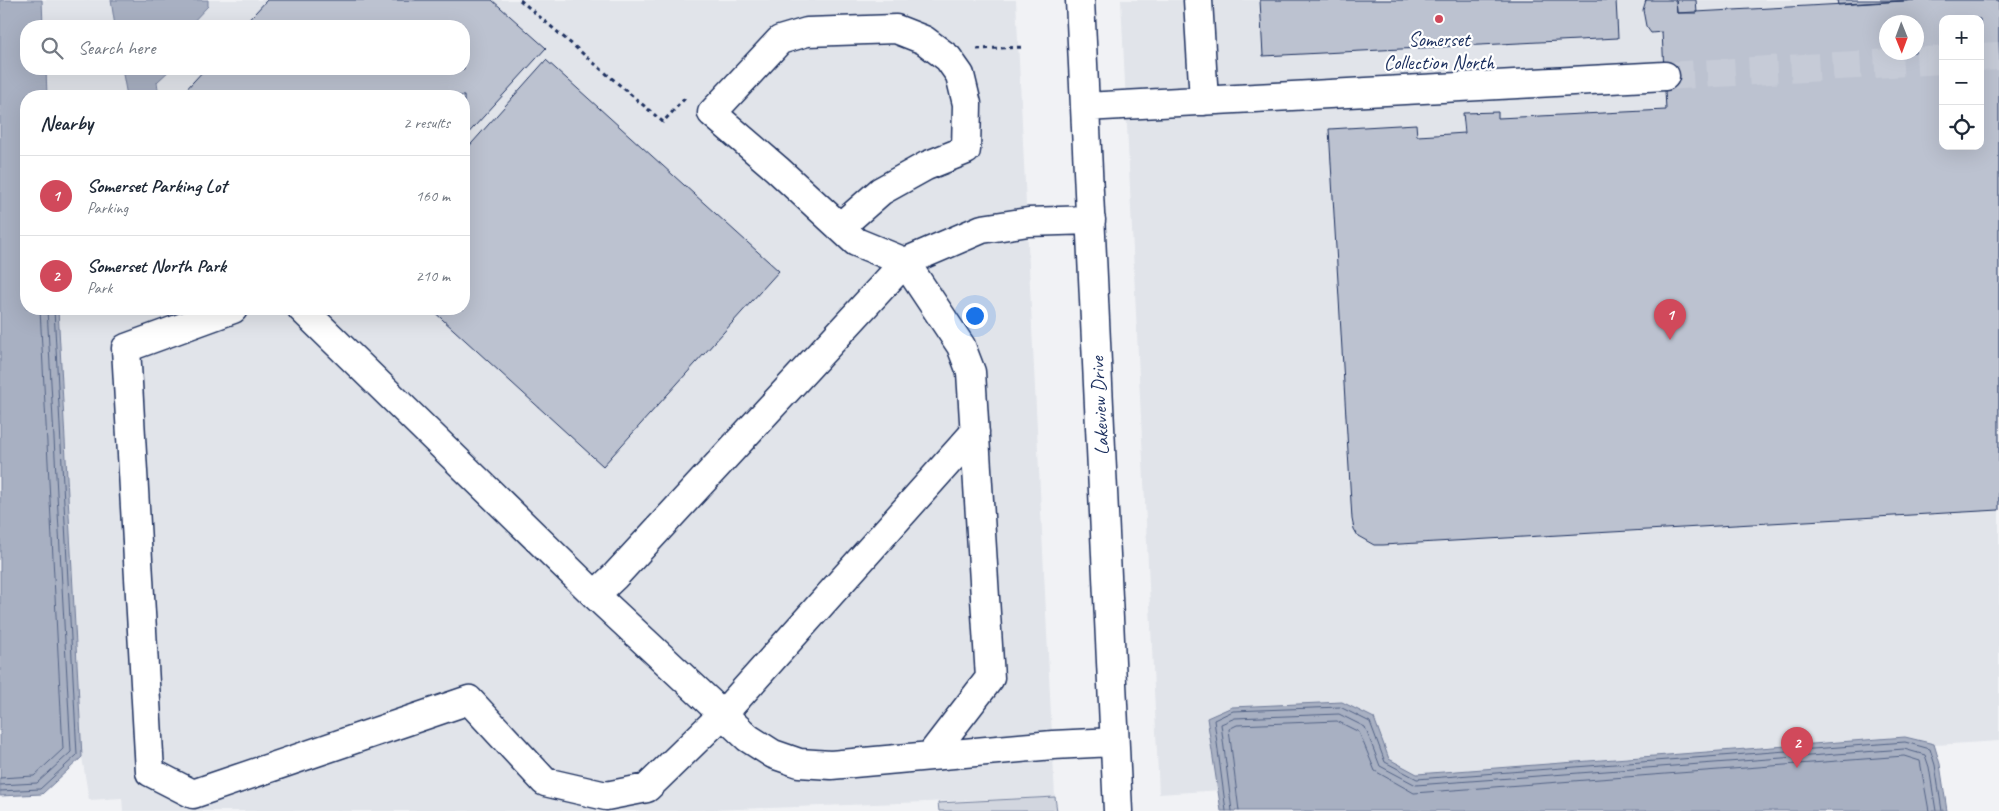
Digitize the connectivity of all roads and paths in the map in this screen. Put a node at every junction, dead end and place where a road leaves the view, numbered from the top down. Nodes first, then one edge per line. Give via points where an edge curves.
1 (1080, 0) edge
2 (1198, 0) edge
3 (1665, 76) tunnel mouth
4 (1204, 101) junction
5 (1085, 106) junction
6 (1090, 220) junction
7 (840, 227) junction
8 (905, 262) junction
9 (217, 315) edge
10 (308, 315) edge
11 (975, 432) junction
12 (595, 595) junction
13 (724, 714) junction
14 (1114, 742) junction
15 (930, 756) junction
16 (1118, 811) edge

1 - 5 street, Lakeview Drive
2 - 4 street
3 - 4 street
4 - 5 street
5 - 6 street, Lakeview Drive
6 - 8 street via 1028,222 982,229
6 - 14 street, Lakeview Drive
7 - 7 street via 712,113 780,40 807,32 896,29 924,40 948,58 960,75 967,104 966,150 926,166 881,191
7 - 8 street via 856,242
8 - 11 street via 961,346 971,372
8 - 12 street
9 - 13 street via 126,348 150,772 193,794 469,700 545,782 606,796 647,788
10 - 12 street
11 - 13 street
11 - 15 street via 990,678
12 - 13 street
13 - 15 street via 748,738 773,754 799,764 831,765
14 - 15 street
14 - 16 street, Lakeview Drive

